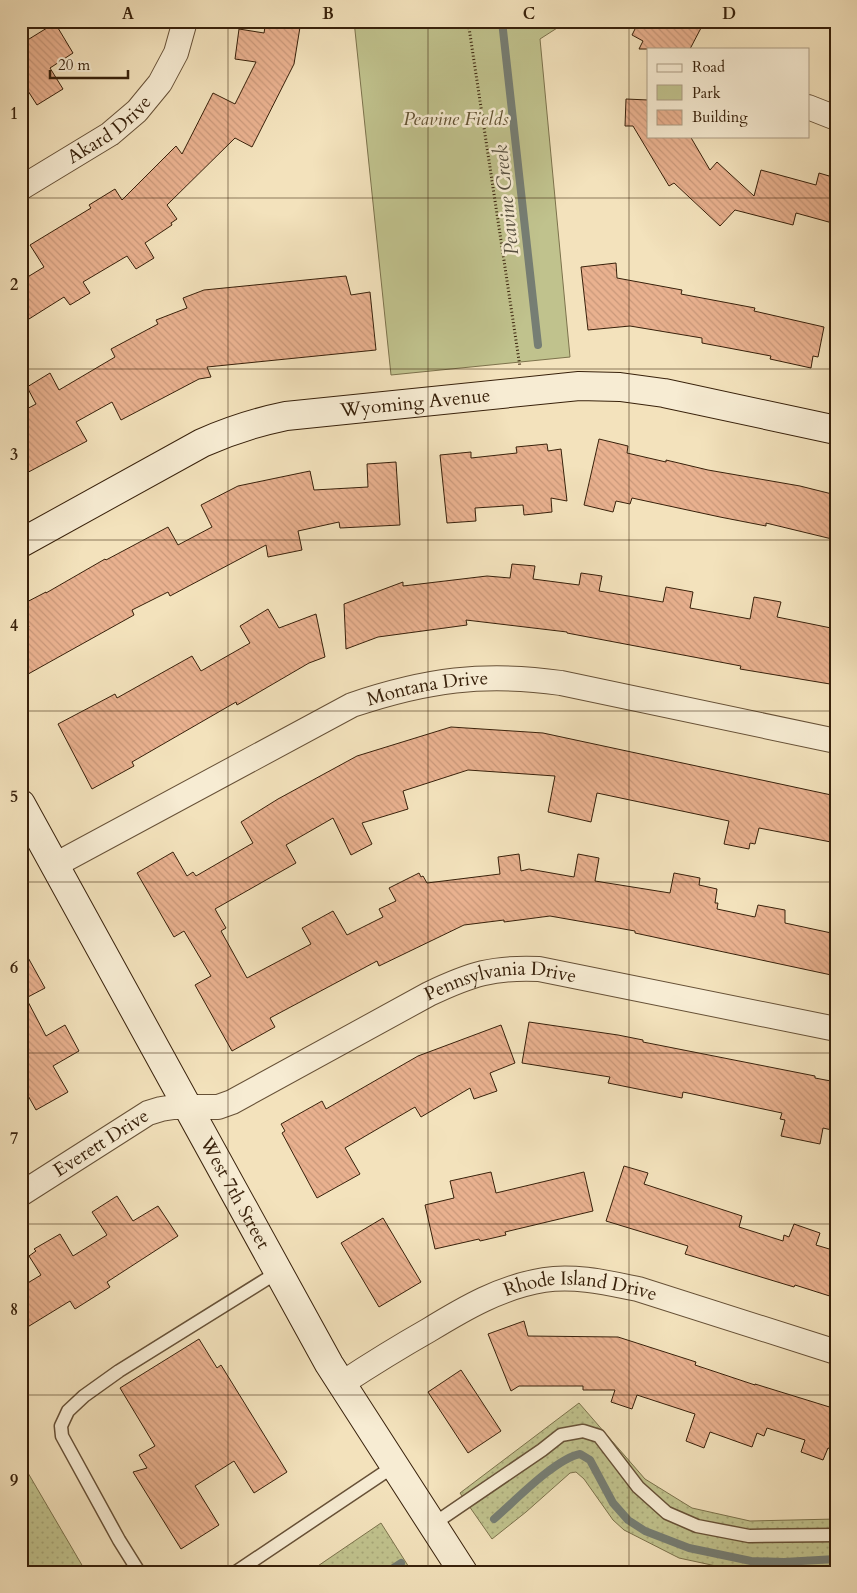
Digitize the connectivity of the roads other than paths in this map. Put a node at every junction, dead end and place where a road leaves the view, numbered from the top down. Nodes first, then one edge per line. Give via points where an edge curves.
1 (185, 21) edge
2 (810, 108) edge
3 (836, 118) edge
4 (21, 188) edge
5 (836, 430) edge
6 (21, 543) edge
7 (836, 741) edge
8 (21, 804) edge
9 (55, 865) junction
10 (836, 1029) edge
11 (188, 1108) junction
12 (21, 1194) edge
13 (278, 1272) junction
14 (836, 1352) edge
15 (341, 1384) junction
16 (394, 1466) junction
17 (432, 1525) junction
18 (836, 1536) edge
19 (139, 1572) edge
20 (236, 1572) edge
21 (463, 1572) edge

1 - 4 street, Akard Drive via 176,53 164,76 137,111 110,134
2 - 3 street
5 - 6 main road, Wyoming Avenue via 664,393 620,387 579,386 286,416 226,432 202,443
7 - 9 street, Montana Drive via 561,683 529,679 458,679 420,685 352,705
8 - 9 main road, West 7th Street
9 - 11 main road, West 7th Street
10 - 11 street, Pennsylvania Drive via 539,969 511,968 484,972 447,986 232,1102 218,1107
11 - 12 street, Everett Drive via 148,1113
11 - 13 main road, West 7th Street
13 - 15 main road, West 7th Street
13 - 19 lane via 119,1371 68,1411 61,1426 62,1436
14 - 15 street, Rhode Island Drive via 638,1289 606,1282 545,1280 492,1295
15 - 16 main road, West 7th Street
16 - 17 main road, West 7th Street
16 - 20 lane
17 - 18 lane via 561,1435 583,1431 599,1436 638,1488 667,1513 696,1526 749,1536
17 - 21 main road, West 7th Street

